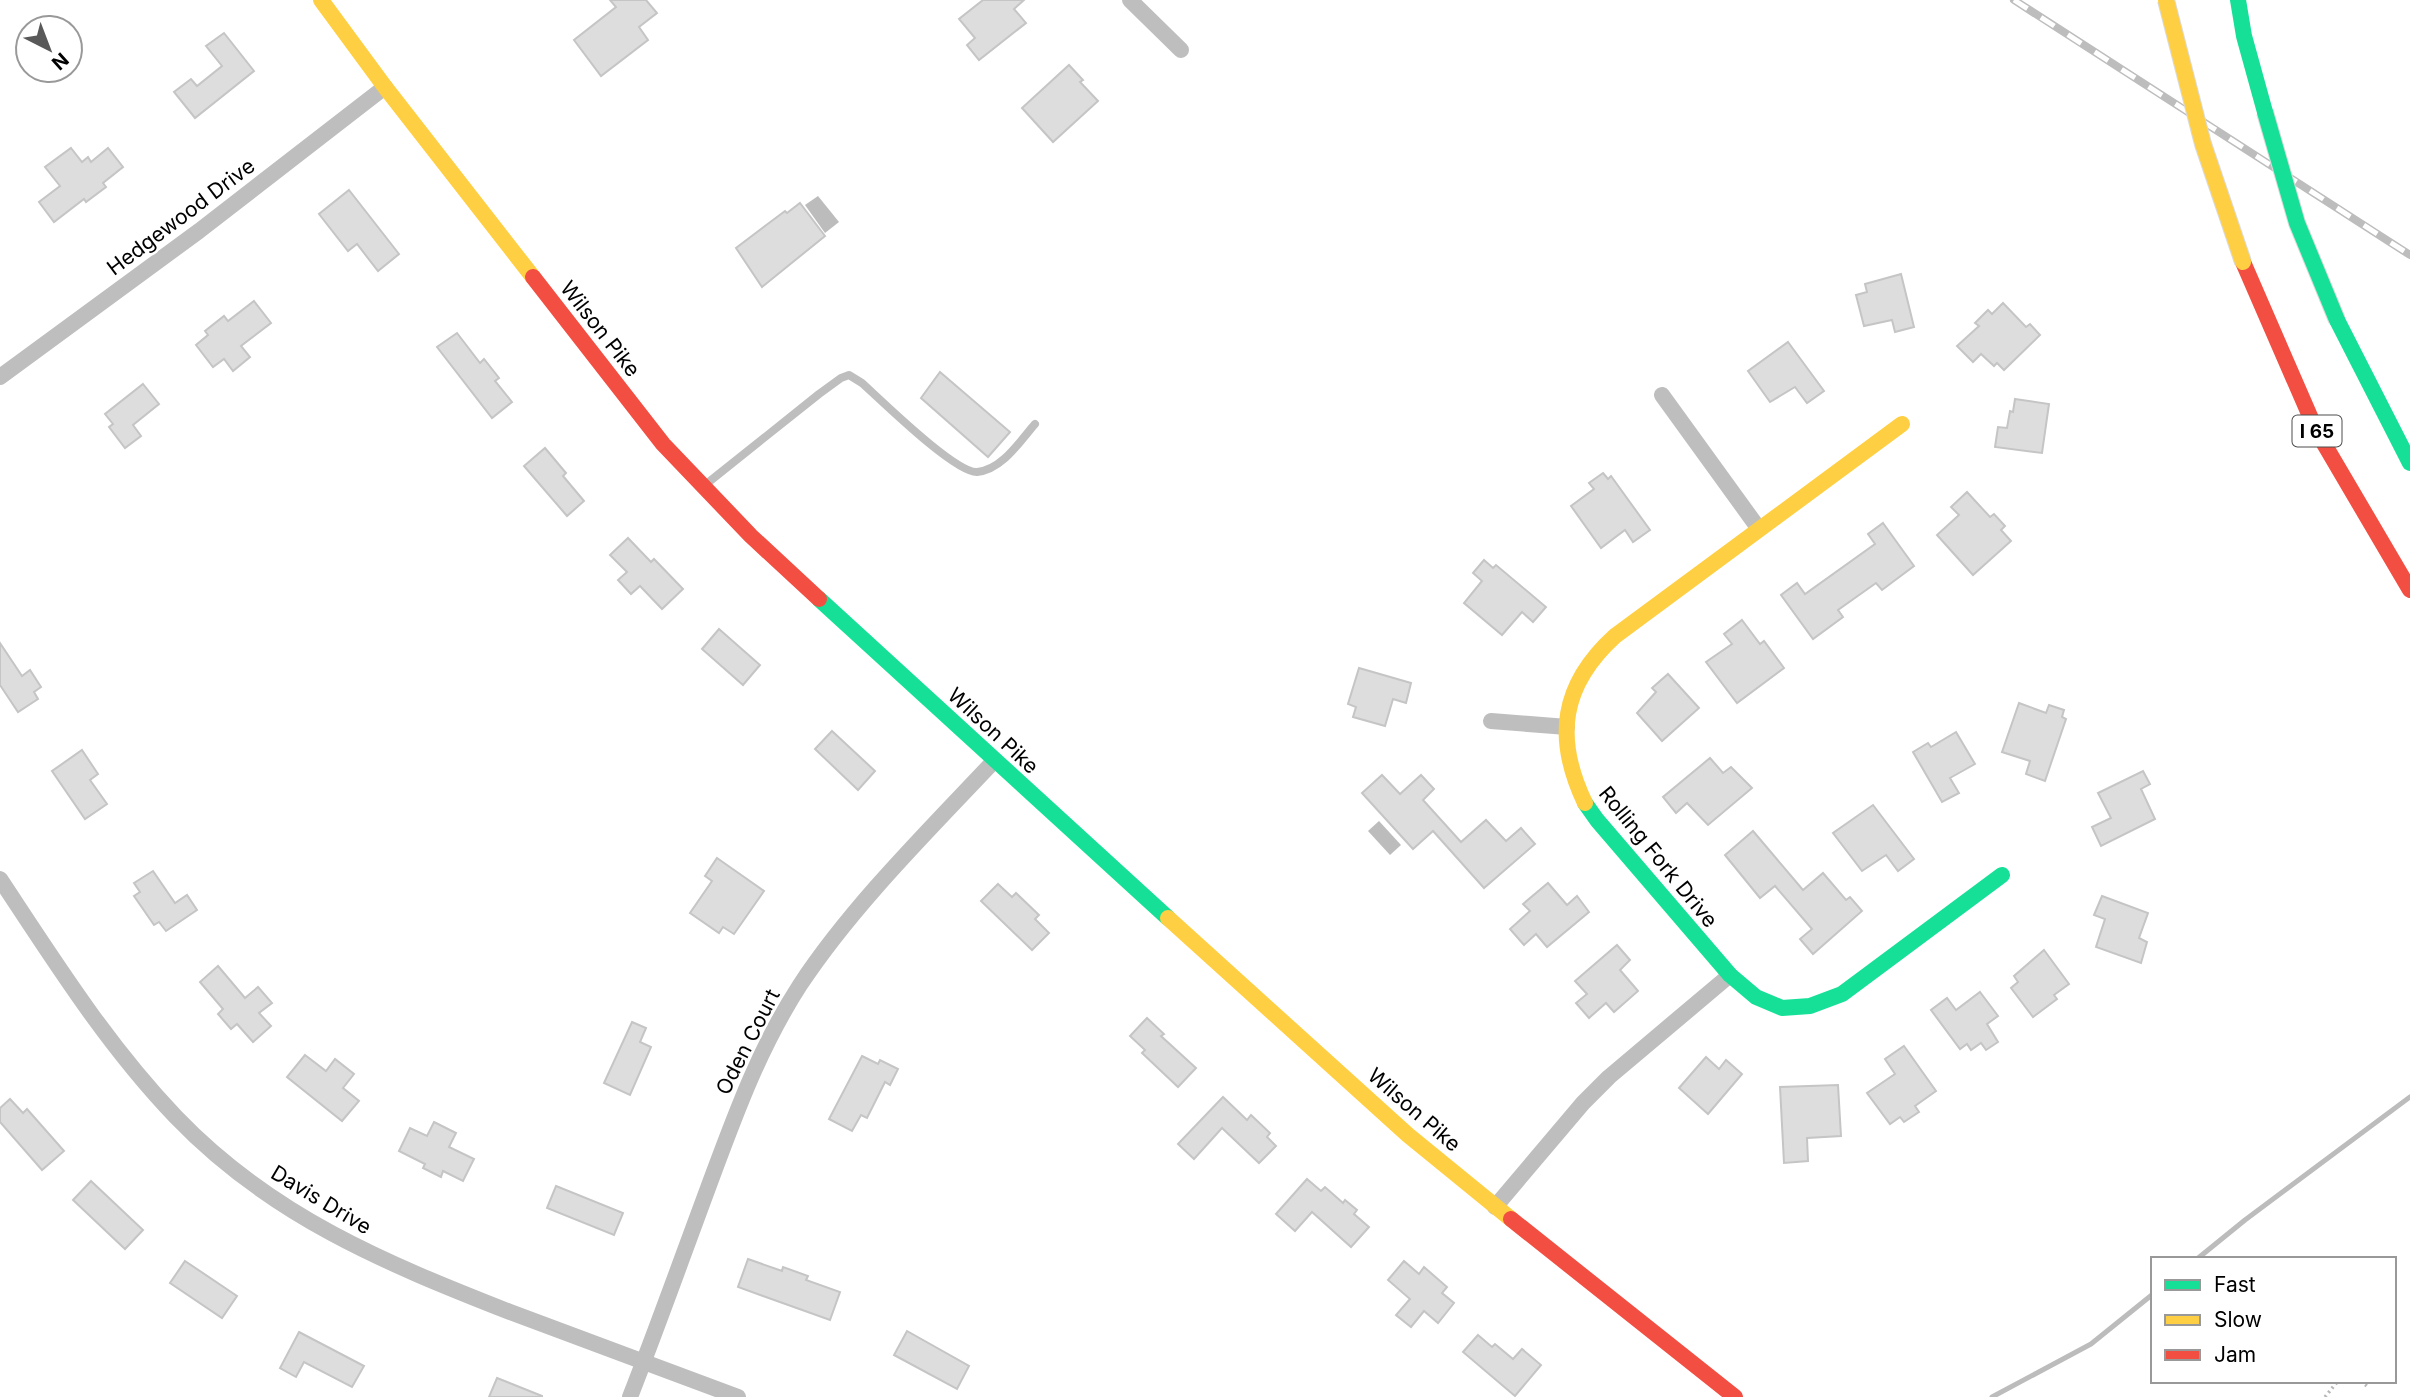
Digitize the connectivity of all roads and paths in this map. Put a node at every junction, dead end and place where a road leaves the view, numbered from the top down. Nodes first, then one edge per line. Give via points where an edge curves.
1 (321, 0) edge
2 (1130, 0) edge
3 (2166, 0) edge
4 (2238, 0) edge
5 (1181, 50) dead end
6 (385, 87) junction
7 (0, 377) edge
8 (1662, 395) dead end
9 (1035, 424) dead end
10 (1902, 424) dead end
11 (2410, 463) edge
12 (702, 486) junction
13 (1759, 529) junction
14 (2410, 590) edge
15 (1491, 721) dead end
16 (1567, 727) junction
17 (994, 761) junction
18 (2002, 874) dead end
19 (0, 879) edge
20 (1730, 975) junction
21 (1495, 1207) junction
22 (644, 1362) junction
23 (2336, 1383) edge
24 (2363, 1383) edge
25 (2368, 1387) dead end
26 (630, 1397) edge
27 (738, 1397) edge
28 (1735, 1397) edge
29 (2325, 1397) edge

1 - 6 main road, Wilson Pike
2 - 5 street
3 - 14 main road, I 65, bridge via 2203,144 2242,262 2316,430
4 - 11 main road, bridge via 2264,112 2297,223 2337,320
6 - 7 street, Hedgewood Drive
6 - 12 main road, Wilson Pike via 663,444
8 - 13 street
9 - 12 lane via 1004,459 978,472 965,471 849,375
10 - 13 main road, Rolling Fork Drive
12 - 17 main road, Wilson Pike
13 - 16 main road, Rolling Fork Drive via 1599,651 1579,681
15 - 16 street
16 - 20 main road, Rolling Fork Drive via 1569,767 1589,810
17 - 21 main road, Wilson Pike via 1408,1135
17 - 22 street, Oden Court via 905,855 800,986 760,1056 736,1112
18 - 20 main road, Rolling Fork Drive via 1827,1002 1798,1008 1765,1003 1749,995
19 - 22 street, Davis Drive via 84,1006 133,1070 223,1161 280,1205 376,1257
20 - 21 street via 1609,1077
21 - 28 main road, Wilson Pike
22 - 26 street, Oden Court
22 - 27 street, Davis Drive
23 - 29 path
24 - 25 path

